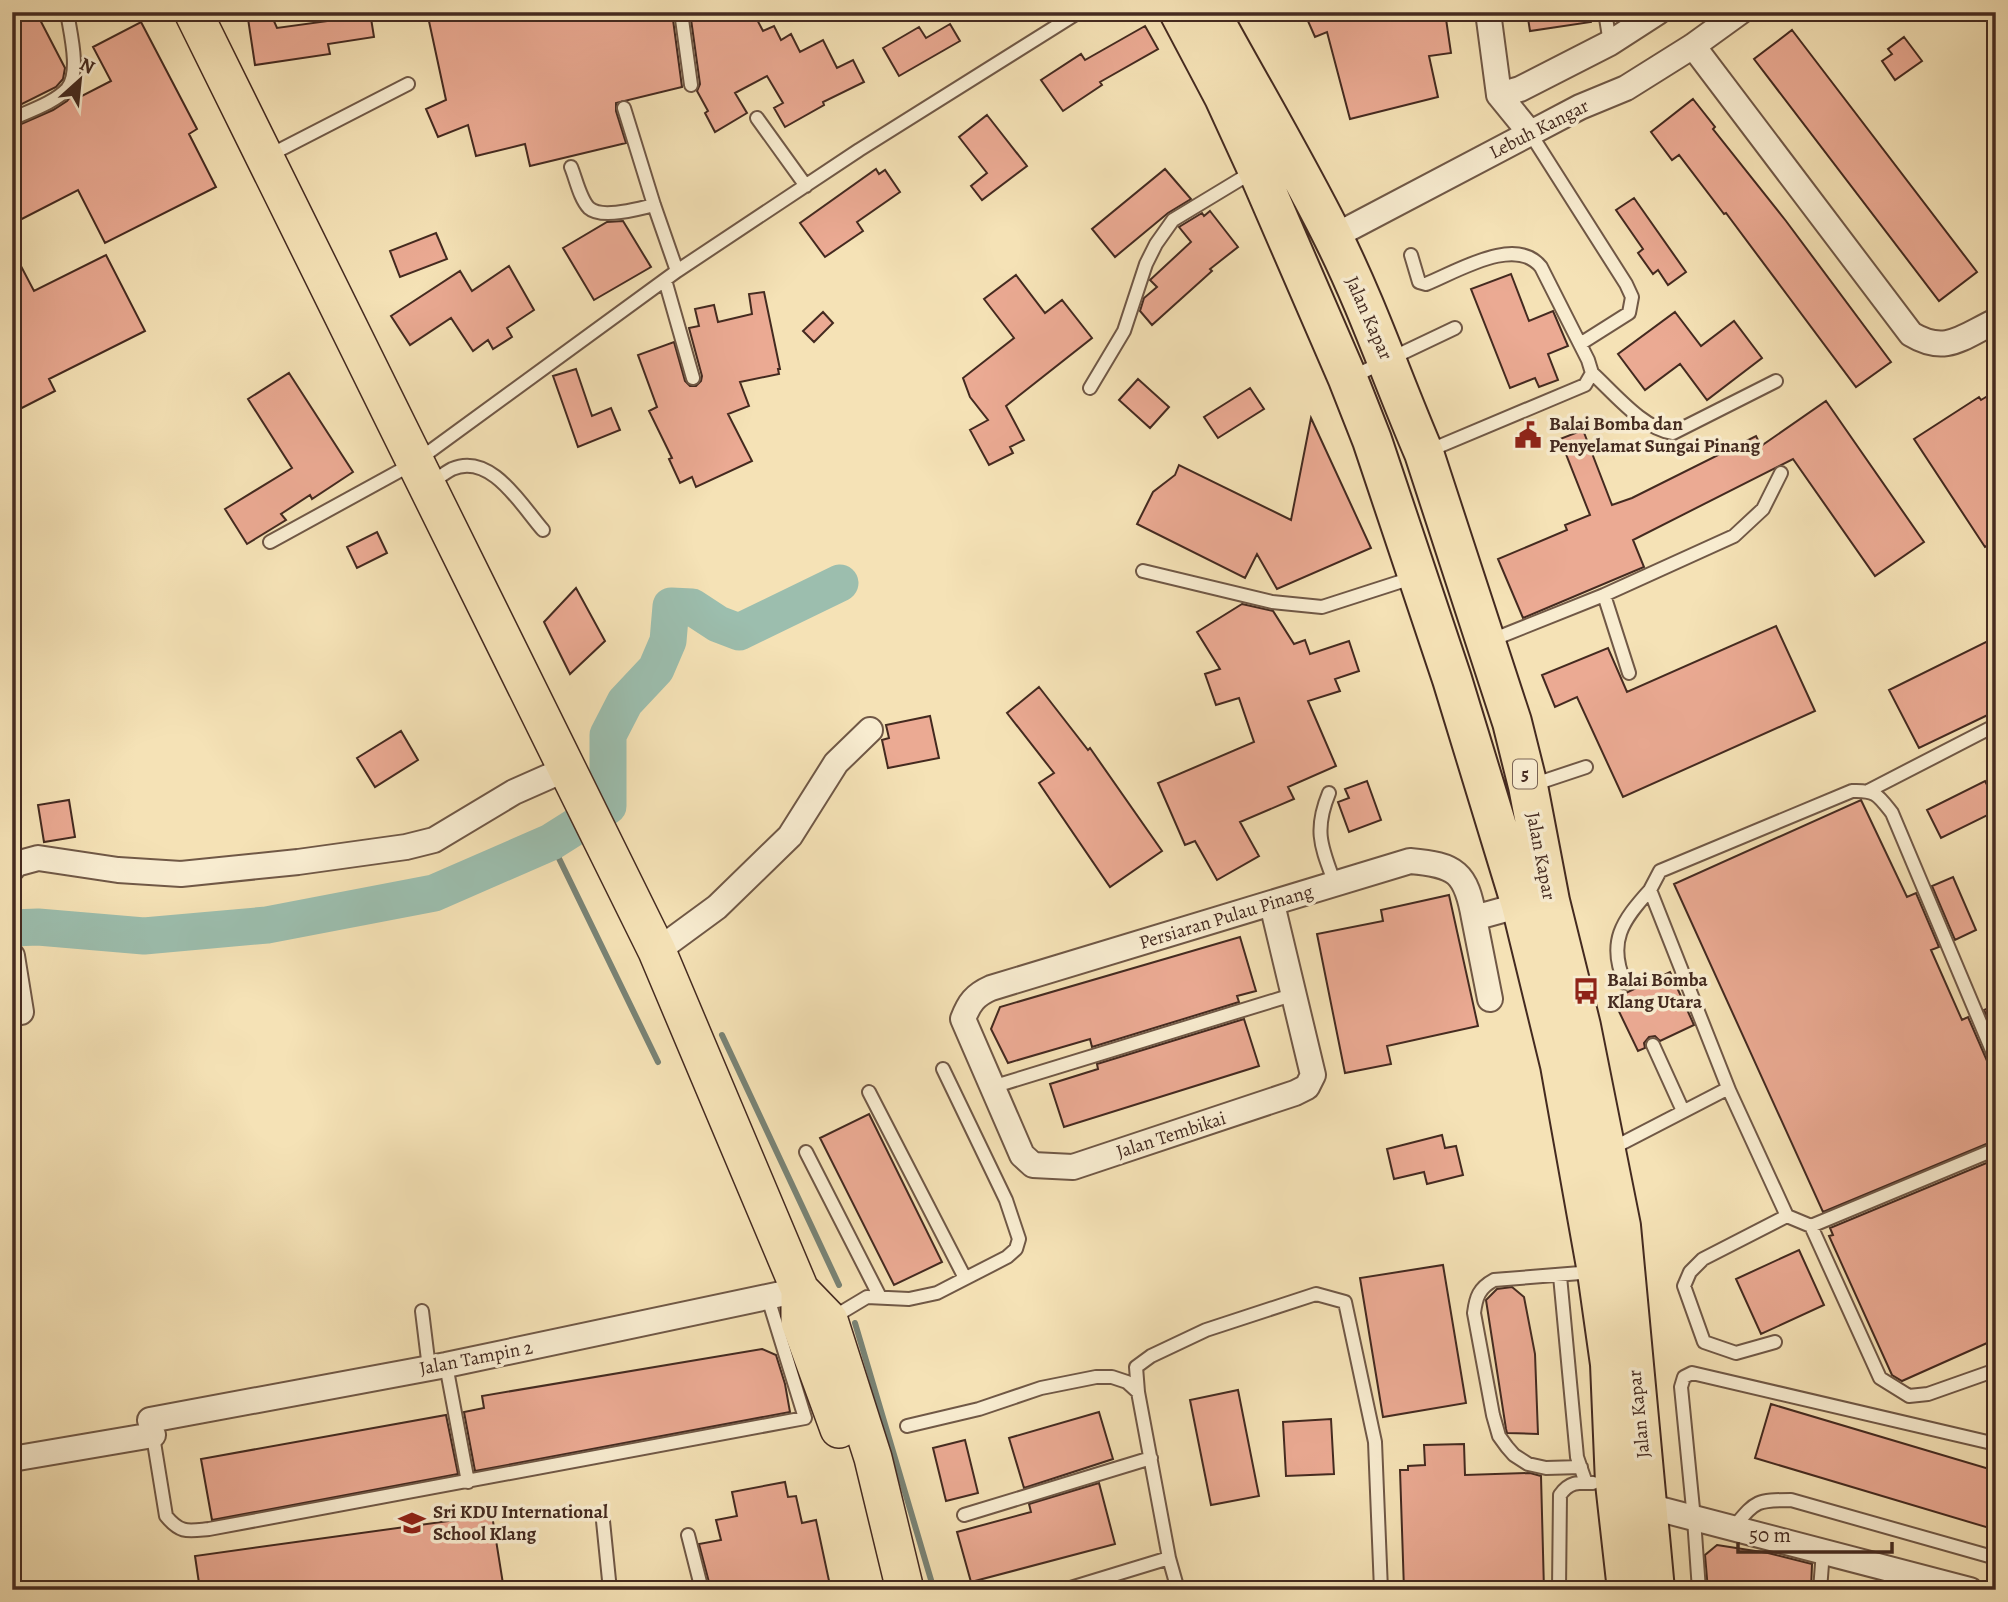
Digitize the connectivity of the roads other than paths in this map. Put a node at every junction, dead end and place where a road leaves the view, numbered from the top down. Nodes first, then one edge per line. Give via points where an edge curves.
1 (67, 12) edge
2 (193, 12) edge
3 (681, 12) edge
4 (1079, 12) edge
5 (1178, 12) edge
6 (1210, 12) edge
7 (1488, 12) edge
8 (1605, 12) edge
9 (1658, 12) edge
10 (1740, 12) edge
11 (1610, 43) junction
12 (1693, 46) junction
13 (408, 84) dead end
14 (691, 85) dead end
15 (1499, 95) junction
16 (624, 108) dead end
17 (757, 118) dead end
18 (12, 119) edge
19 (1530, 133) junction
20 (265, 158) junction
21 (571, 167) dead end
22 (1257, 169) junction
23 (806, 186) junction
24 (654, 205) junction
25 (1333, 237) junction
26 (1411, 255) dead end
27 (677, 271) junction
28 (665, 280) junction
29 (1996, 321) edge
30 (1455, 328) dead end
31 (1580, 344) junction
32 (1389, 362) junction
33 (1592, 373) junction
34 (693, 378) dead end
35 (1348, 379) junction
36 (1776, 381) dead end
37 (1090, 388) dead end
38 (1424, 453) junction
39 (1781, 473) dead end
40 (420, 475) junction
41 (543, 530) dead end
42 (270, 542) dead end
43 (1143, 571) dead end
44 (1419, 576) junction
45 (1604, 595) junction
46 (1485, 642) junction
47 (1629, 673) dead end
48 (1996, 725) edge
49 (870, 730) dead end
50 (1586, 767) dead end
51 (571, 779) junction
52 (1528, 786) junction
53 (1870, 790) junction
54 (1329, 793) dead end
55 (12, 869) edge
56 (1335, 884) junction
57 (1650, 890) junction
58 (1272, 904) junction
59 (1521, 905) junction
60 (1474, 918) junction
61 (657, 951) junction
62 (12, 956) edge
63 (1625, 983) dead end
64 (1292, 995) junction
65 (1490, 999) dead end
66 (21, 1012) dead end
67 (1653, 1045) dead end
68 (1996, 1060) edge
69 (943, 1069) dead end
70 (992, 1087) junction
71 (1729, 1090) junction
72 (869, 1092) dead end
73 (1683, 1111) junction
74 (1996, 1149) edge
75 (807, 1152) dead end
76 (1605, 1152) junction
77 (1787, 1216) junction
78 (1811, 1226) junction
79 (1578, 1274) junction
80 (965, 1278) junction
81 (784, 1294) junction
82 (880, 1297) junction
83 (422, 1311) dead end
84 (829, 1320) junction
85 (1775, 1342) dead end
86 (438, 1366) junction
87 (1996, 1370) edge
88 (1138, 1392) junction
89 (907, 1426) dead end
90 (151, 1427) junction
91 (1996, 1444) edge
92 (1151, 1458) junction
93 (12, 1459) edge
94 (1594, 1478) junction
95 (468, 1482) junction
96 (1648, 1506) junction
97 (964, 1515) dead end
98 (1694, 1519) junction
99 (603, 1521) dead end
100 (1732, 1528) junction
101 (688, 1535) dead end
102 (1823, 1551) junction
103 (1996, 1558) edge
104 (1169, 1559) junction
105 (1914, 1582) edge
106 (610, 1590) edge
107 (702, 1590) edge
108 (879, 1590) edge
109 (905, 1590) edge
110 (1064, 1590) edge
111 (1178, 1590) edge
112 (1381, 1590) edge
113 (1559, 1590) edge
114 (1627, 1590) edge
115 (1655, 1590) edge
116 (1699, 1590) edge
117 (1821, 1590) edge
118 (1970, 1590) edge

1 - 18 lane via 72,80 66,90
2 - 20 main road
3 - 14 lane
4 - 23 lane
5 - 22 highway, Jalan Kapar / 5
6 - 25 highway, Jalan Kapar / 5
7 - 15 street
8 - 11 lane
9 - 11 street
10 - 12 street, Lebuh Kangar
11 - 15 street
12 - 19 street, Lebuh Kangar via 1626,88
12 - 29 street via 1911,334 1927,343 1947,345
13 - 20 lane
15 - 19 street
16 - 24 lane
17 - 23 lane
19 - 25 street, Lebuh Kangar
19 - 31 lane via 1632,297 1629,313
20 - 40 main road
21 - 24 lane via 587,207 597,212
22 - 35 highway, Jalan Kapar / 5
22 - 37 lane via 1173,220 1146,264 1124,331
23 - 27 lane
24 - 27 lane
25 - 32 highway, Jalan Kapar / 5
26 - 31 lane via 1419,282 1426,284 1504,253 1533,257
27 - 28 lane
28 - 34 lane
28 - 40 lane
30 - 32 lane
31 - 33 lane
32 - 35 lane
32 - 38 highway, Jalan Kapar / 5
33 - 36 lane via 1645,423 1673,433
33 - 38 lane via 1585,385
35 - 44 highway, Jalan Kapar / 5
38 - 46 highway, Jalan Kapar / 5
39 - 45 lane via 1763,509 1734,536
40 - 41 lane via 469,466 487,470
40 - 42 lane
40 - 51 main road
43 - 44 lane via 1272,602 1322,607
44 - 59 highway, Jalan Kapar / 5
45 - 46 lane
45 - 47 lane
46 - 52 highway, Jalan Kapar / 5
48 - 53 lane
49 - 61 street via 836,763 790,836 717,906
50 - 52 lane
51 - 55 street via 514,793 434,840 406,847 181,874 38,858
51 - 61 main road
52 - 76 highway, Jalan Kapar / 5
53 - 57 lane via 1852,791 1660,871
53 - 68 lane via 1892,813
54 - 56 lane via 1320,843
56 - 58 street, Persiaran Pulau Pinang
56 - 60 street, Persiaran Pulau Pinang via 1410,862 1446,866 1464,880
57 - 63 lane via 1617,941 1616,955
57 - 71 lane
58 - 64 street
58 - 70 street, Persiaran Pulau Pinang via 978,993 963,1019
59 - 60 street
59 - 79 highway, Jalan Kapar / 5 via 1560,1065
60 - 65 street, Persiaran Pulau Pinang
61 - 81 main road
62 - 66 street
64 - 70 lane
64 - 70 street, Jalan Tembikai via 1313,1075 1307,1087 1073,1167 1033,1165 1022,1155
67 - 73 lane
69 - 80 lane via 1006,1200 1019,1240 1007,1257
71 - 73 lane
71 - 77 lane
72 - 80 lane
73 - 76 lane
74 - 78 lane
75 - 82 lane
76 - 96 highway, Jalan Kapar / 5 via 1621,1226
77 - 78 lane
77 - 85 lane via 1703,1259 1684,1286 1704,1342 1736,1353
78 - 87 lane via 1881,1378 1909,1396 1928,1394
79 - 94 highway, Jalan Kapar / 5 via 1609,1364
79 - 94 lane via 1494,1280 1482,1287 1474,1313 1499,1436 1528,1464
80 - 82 lane via 937,1293 909,1299
81 - 84 main road
81 - 86 street, Jalan Tampin 2
81 - 95 lane via 805,1418
81 - 108 main road via 800,1322 850,1461
82 - 84 lane via 867,1297
83 - 86 lane
84 - 109 main road via 873,1458
86 - 90 street, Jalan Tampin 2
86 - 95 lane
88 - 89 lane via 1119,1379 1096,1377
88 - 92 lane
88 - 112 lane via 1136,1367 1206,1330 1317,1294 1345,1302 1375,1442
90 - 93 street, Jalan Tampin 2
90 - 95 lane via 166,1516 185,1531
91 - 98 lane via 1692,1373 1684,1377 1681,1388
92 - 97 lane
92 - 104 lane
94 - 113 lane via 1566,1486 1560,1494
94 - 114 highway, Jalan Kapar / 5
96 - 98 street
96 - 115 highway, Jalan Kapar / 5
98 - 100 street
98 - 116 lane
99 - 106 lane
100 - 102 street
100 - 103 lane via 1763,1500 1791,1500
101 - 107 lane
102 - 105 street
102 - 117 lane
104 - 110 lane
104 - 111 lane
105 - 118 street

